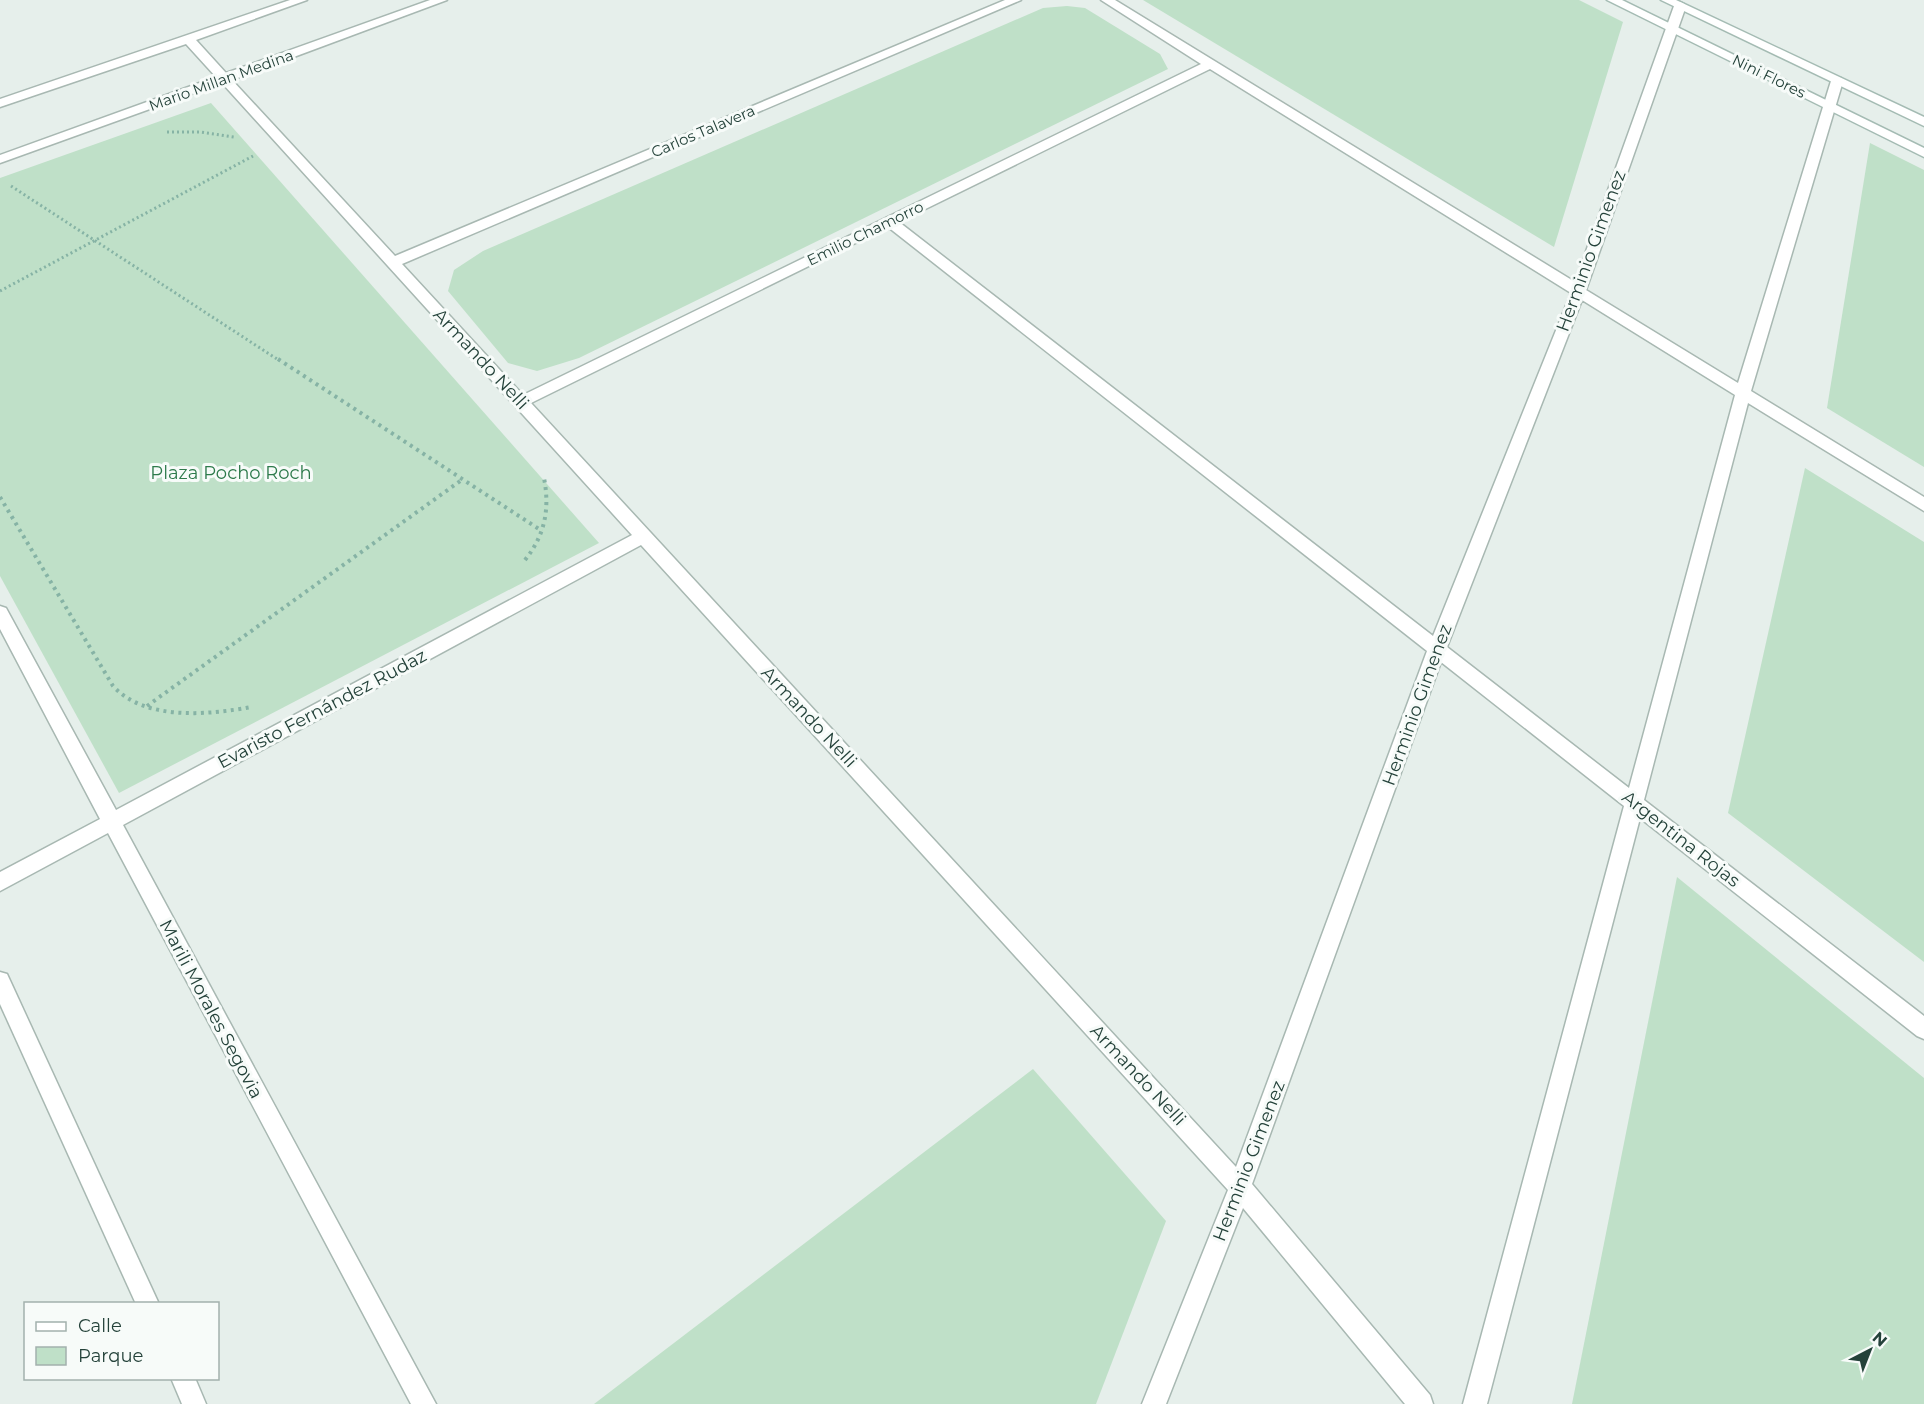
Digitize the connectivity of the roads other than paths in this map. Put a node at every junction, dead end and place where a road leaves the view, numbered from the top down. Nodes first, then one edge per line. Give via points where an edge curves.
1 (301, 0) edge
2 (441, 0) edge
3 (1015, 0) edge
4 (1107, 0) edge
5 (1613, 0) edge
6 (1674, 3) edge
7 (1672, 29) junction
8 (188, 39) junction
9 (1210, 64) junction
10 (225, 78) junction
11 (1837, 81) junction
12 (0, 103) edge
13 (1830, 106) junction
14 (1924, 122) edge
15 (1924, 153) edge
16 (0, 159) edge
17 (889, 220) junction
18 (392, 263) junction
19 (1579, 290) junction
20 (1743, 392) junction
21 (520, 402) junction
22 (1924, 505) edge
23 (643, 536) junction
24 (0, 613) edge
25 (1437, 649) junction
26 (1633, 802) junction
27 (111, 823) junction
28 (0, 882) edge
29 (0, 981) edge
30 (1924, 1029) edge
31 (1240, 1187) junction
32 (147, 1302) edge
33 (184, 1380) edge
34 (194, 1404) edge
35 (424, 1404) edge
36 (1154, 1404) edge
37 (1421, 1404) edge
38 (1475, 1404) edge

1 - 8 street
2 - 10 street, Mario Millan Medina
3 - 18 street, Carlos Talavera
4 - 9 street
5 - 7 street, Nini Flores
6 - 7 street, Herminio Gimenez
6 - 11 street, Nini Flores
7 - 13 street, Nini Flores
7 - 19 street, Herminio Gimenez
8 - 10 street, Armando Nelli
8 - 12 street
9 - 17 street, Emilio Chamorro
9 - 19 street
10 - 16 street, Mario Millan Medina
10 - 18 street, Armando Nelli
11 - 13 street
11 - 14 street, Nini Flores
13 - 15 street, Nini Flores
13 - 20 street
17 - 21 street, Emilio Chamorro
17 - 25 street, Argentina Rojas
18 - 21 street, Armando Nelli
19 - 20 street
19 - 25 street, Herminio Gimenez
20 - 22 street
20 - 26 street
21 - 23 street, Armando Nelli
23 - 27 street, Evaristo Fernández Rudaz
23 - 31 street, Armando Nelli
24 - 27 street, Marili Morales Segovia
25 - 26 street, Argentina Rojas
25 - 31 street, Herminio Gimenez
26 - 30 street, Argentina Rojas
26 - 38 street
27 - 28 street, Evaristo Fernández Rudaz
27 - 35 street, Marili Morales Segovia
29 - 32 street
31 - 36 street, Herminio Gimenez
31 - 37 street, Armando Nelli
33 - 34 street

